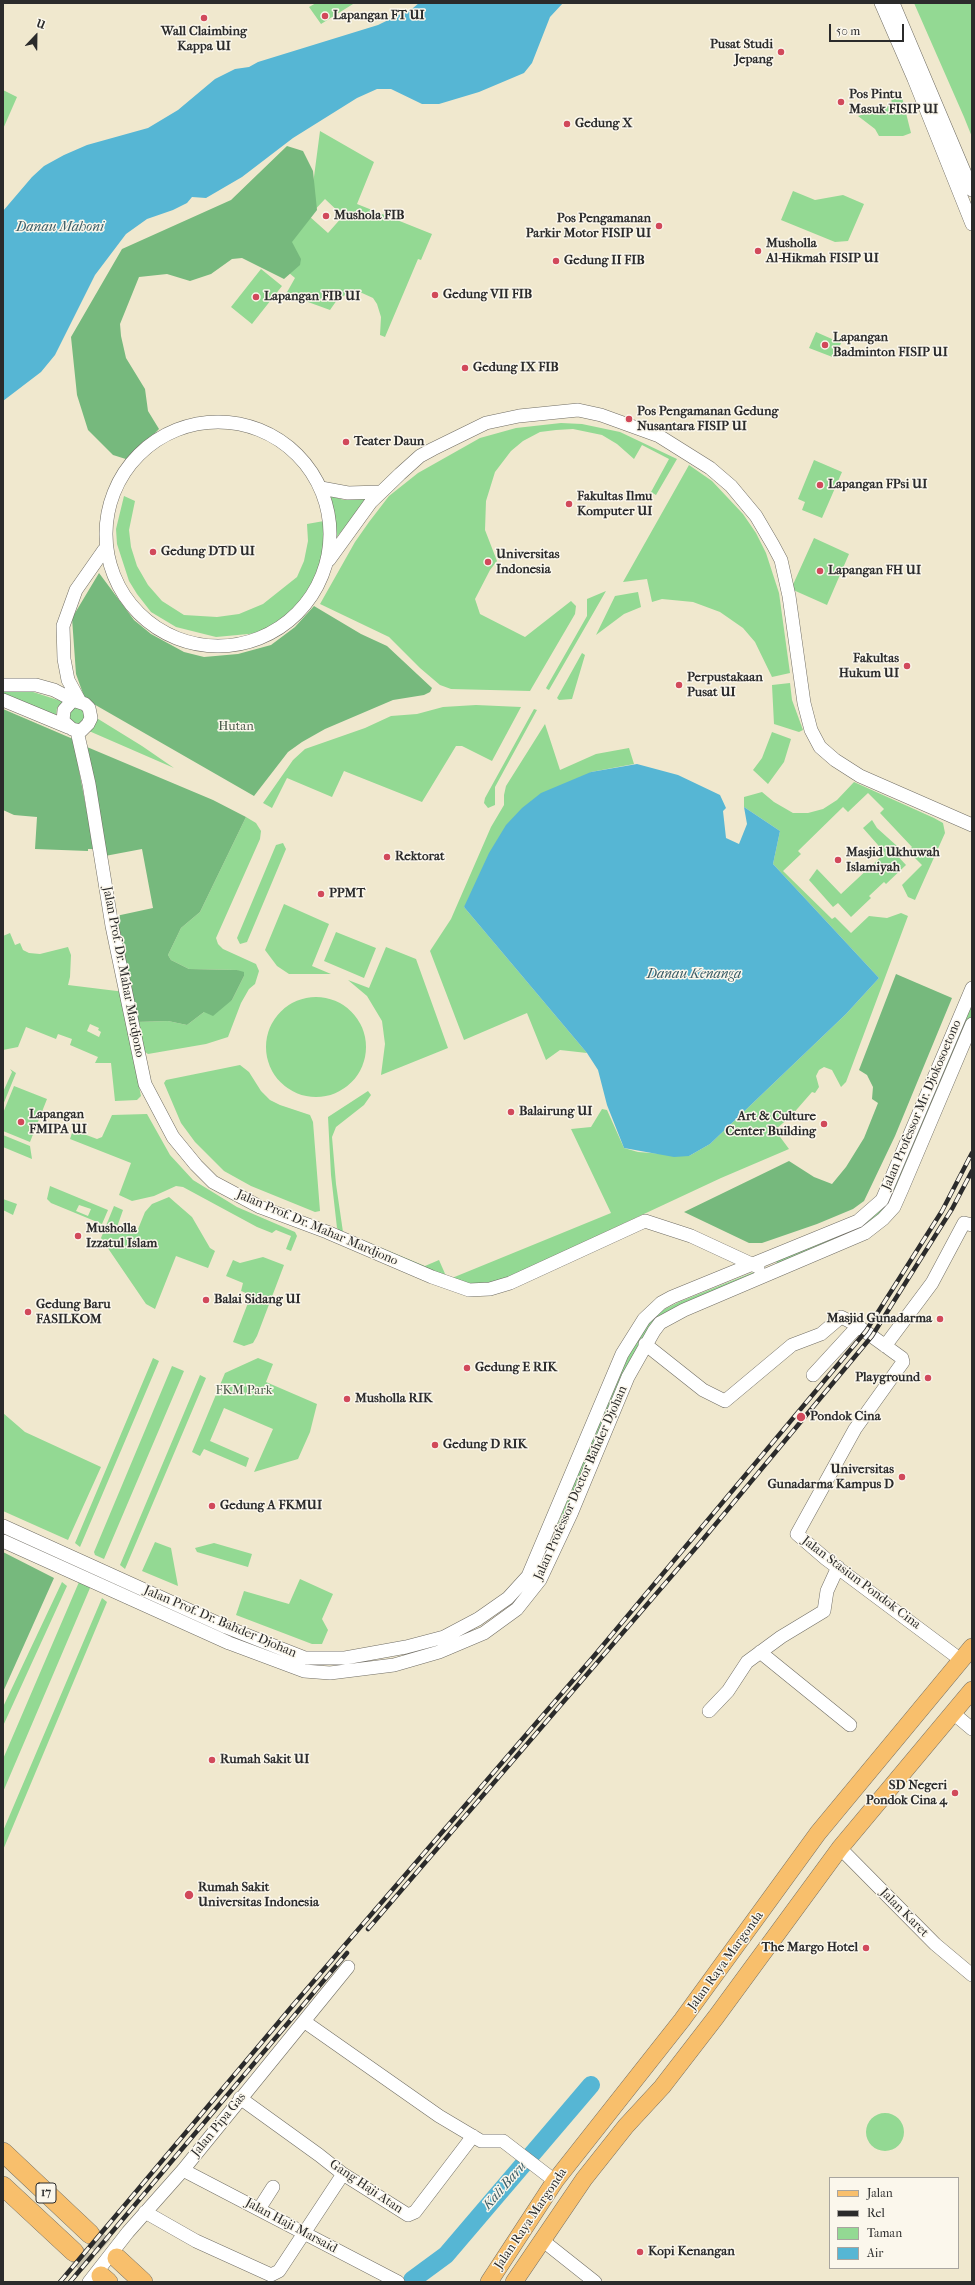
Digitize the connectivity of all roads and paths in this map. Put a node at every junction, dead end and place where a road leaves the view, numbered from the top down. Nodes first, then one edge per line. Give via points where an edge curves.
1 (881, 3) edge
2 (893, 3) edge
3 (972, 190) edge
4 (968, 205) edge
5 (972, 224) edge
6 (321, 488) junction
7 (380, 492) junction
8 (104, 550) junction
9 (329, 560) junction
10 (3, 685) edge
11 (3, 700) edge
12 (76, 700) junction
13 (72, 729) junction
14 (972, 825) edge
15 (972, 988) edge
16 (972, 1024) edge
17 (972, 1225) edge
18 (754, 1265) junction
19 (772, 1274) junction
20 (858, 1326) junction
21 (645, 1344) junction
22 (885, 1346) junction
23 (813, 1375) dead end
24 (3, 1526) edge
25 (554, 1535) junction
26 (3, 1541) edge
27 (838, 1568) junction
28 (972, 1647) edge
29 (760, 1652) junction
30 (961, 1660) junction
31 (972, 1690) edge
32 (709, 1711) dead end
33 (953, 1713) junction
34 (850, 1726) dead end
35 (972, 1729) edge
36 (840, 1848) junction
37 (348, 1967) dead end
38 (972, 1975) edge
39 (305, 2022) junction
40 (240, 2098) junction
41 (605, 2118) junction
42 (622, 2130) junction
43 (473, 2136) junction
44 (3, 2152) edge
45 (183, 2170) junction
46 (343, 2174) junction
47 (555, 2181) junction
48 (3, 2186) edge
49 (273, 2187) dead end
50 (259, 2209) junction
51 (145, 2212) junction
52 (303, 2232) junction
53 (90, 2234) tunnel mouth
54 (542, 2240) junction
55 (74, 2252) tunnel mouth
56 (117, 2258) tunnel mouth
57 (100, 2280) edge
58 (397, 2281) edge
59 (143, 2282) edge
60 (489, 2282) edge
61 (514, 2282) edge
62 (595, 2282) edge

1 - 4 street
2 - 3 street
4 - 5 street
6 - 7 street via 348,493
6 - 8 street via 305,463 274,438 255,429 234,424 213,422 192,425 159,438 141,452 124,471 114,489 108,509
6 - 9 street via 329,518
7 - 9 street
7 - 14 street via 420,456 441,444 486,423 519,416 578,410 634,426 671,442 710,468 731,486 756,516 780,560 789,596 800,685 811,730 820,747 860,776
8 - 9 street via 117,584 126,599 146,620 166,634 182,640 216,646 251,641 283,626 308,602
8 - 12 street via 76,590 63,626 64,659 68,680
10 - 12 street via 36,685
11 - 13 street
12 - 13 street via 64,710 63,721
12 - 13 street via 89,708 91,718 86,728
13 - 18 street, Jalan Prof. Dr. Mahar Mardjono via 89,784 112,926 145,1084 173,1137 214,1182 260,1207 469,1290 490,1289 510,1283 645,1221 691,1236
15 - 18 street, Jalan Professor Mr. Djokosoetono via 882,1200 858,1221
16 - 19 street, Jalan Professor Mr. Djokosoetono via 894,1207 865,1233
17 - 22 street via 964,1223 932,1283
18 - 19 street, Jalan Prof. Dr. Mahar Mardjono
18 - 25 street, Jalan Prof. Dr. Bahder Djohan via 661,1303 637,1328 615,1368
19 - 21 street, Jalan Professor Doctor Bahder Djohan via 673,1316 660,1324
20 - 21 street, Jalan Stasiun Pondok Cina via 840,1317 822,1334 792,1345 725,1401 703,1390
20 - 22 street, Jalan Stasiun Pondok Cina
20 - 23 street
21 - 25 street, Jalan Professor Doctor Bahder Djohan
22 - 27 street, Jalan Stasiun Pondok Cina via 902,1358 903,1362 855,1429 797,1534
24 - 25 street, Jalan Prof. Dr. Bahder Djohan via 226,1627 305,1658 345,1658 392,1651 444,1637 490,1612 508,1598 528,1576
25 - 26 street, Jalan Professor Doctor Bahder Djohan via 533,1591 517,1609 497,1625 460,1645 410,1662 330,1673 304,1671 249,1652
27 - 29 street via 827,1591 824,1611
27 - 30 street, Jalan Stasiun Pondok Cina
28 - 30 main road, Jalan Raya Margonda
29 - 32 street via 747,1662 728,1691
29 - 34 street
30 - 41 main road, Jalan Raya Margonda via 818,1833 682,2020
31 - 33 main road, Jalan Raya Margonda
33 - 35 street
33 - 36 main road, Jalan Raya Margonda
36 - 38 street, Jalan Karet via 935,1944
36 - 42 main road, Jalan Raya Margonda via 707,2030 662,2087
37 - 39 street, Jalan Pipa Gas
39 - 40 street, Jalan Pipa Gas
39 - 43 street via 394,2085
40 - 45 street, Jalan Pipa Gas
40 - 46 street, Gang Haji Atan
41 - 42 main road
41 - 47 main road, Jalan Raya Margonda
42 - 54 main road, Jalan Raya Margonda
43 - 46 street, Gang Haji Atan via 412,2215 404,2214
43 - 47 street via 485,2141 503,2141
44 - 53 highway, 17
45 - 50 street, Jalan Haji Marsaid
45 - 51 street, Jalan Pipa Gas
46 - 52 street
47 - 60 main road, Jalan Raya Margonda
48 - 55 highway, 17
49 - 50 street
50 - 52 street, Jalan Haji Marsaid
51 - 52 street via 196,2241 271,2275 279,2271
51 - 57 street, Jalan Pipa Gas
52 - 58 street, Jalan Haji Marsaid
54 - 61 main road, Jalan Raya Margonda
54 - 62 street
56 - 59 highway

